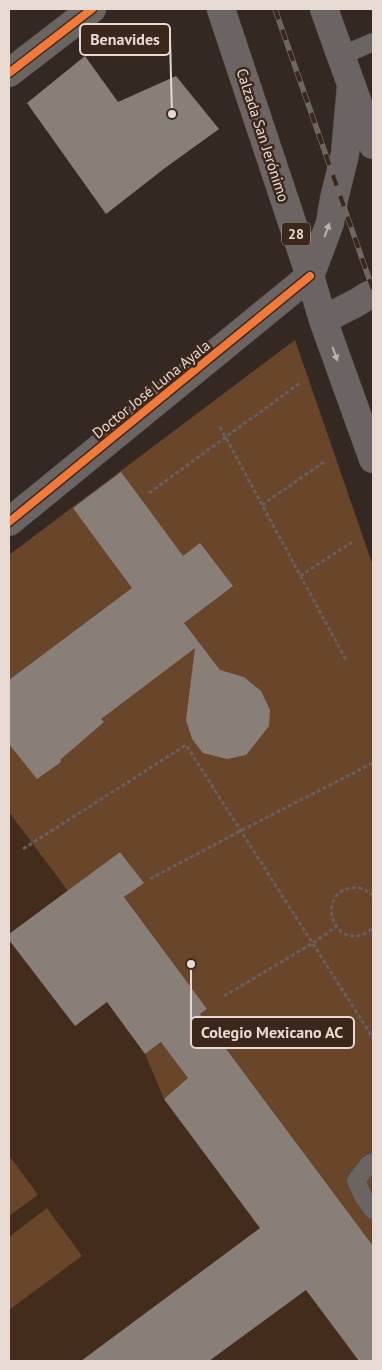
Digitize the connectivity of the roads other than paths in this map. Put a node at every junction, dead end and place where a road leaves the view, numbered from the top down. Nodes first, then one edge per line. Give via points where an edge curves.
1 (92, 9) edge
2 (221, 9) edge
3 (324, 9) edge
4 (373, 42) edge
5 (341, 56) junction
6 (9, 73) edge
7 (352, 86) junction
8 (373, 145) edge
9 (310, 276) junction
10 (373, 295) edge
11 (323, 320) junction
12 (373, 459) edge
13 (9, 522) edge
14 (373, 1162) edge
15 (373, 1210) edge

1 - 6 street
2 - 9 main road, Calzada San Jerónimo / 28
3 - 5 main road
4 - 5 lane
5 - 7 main road
7 - 8 main road
9 -> 7 main road via 330,223 345,154
9 - 11 main road, Calzada San Jerónimo / 28
9 - 13 street, Doctor José Luna Ayala
10 - 11 main road
11 -> 12 main road, Calzada San Jerónimo / 28
14 - 15 lane via 356,1181

